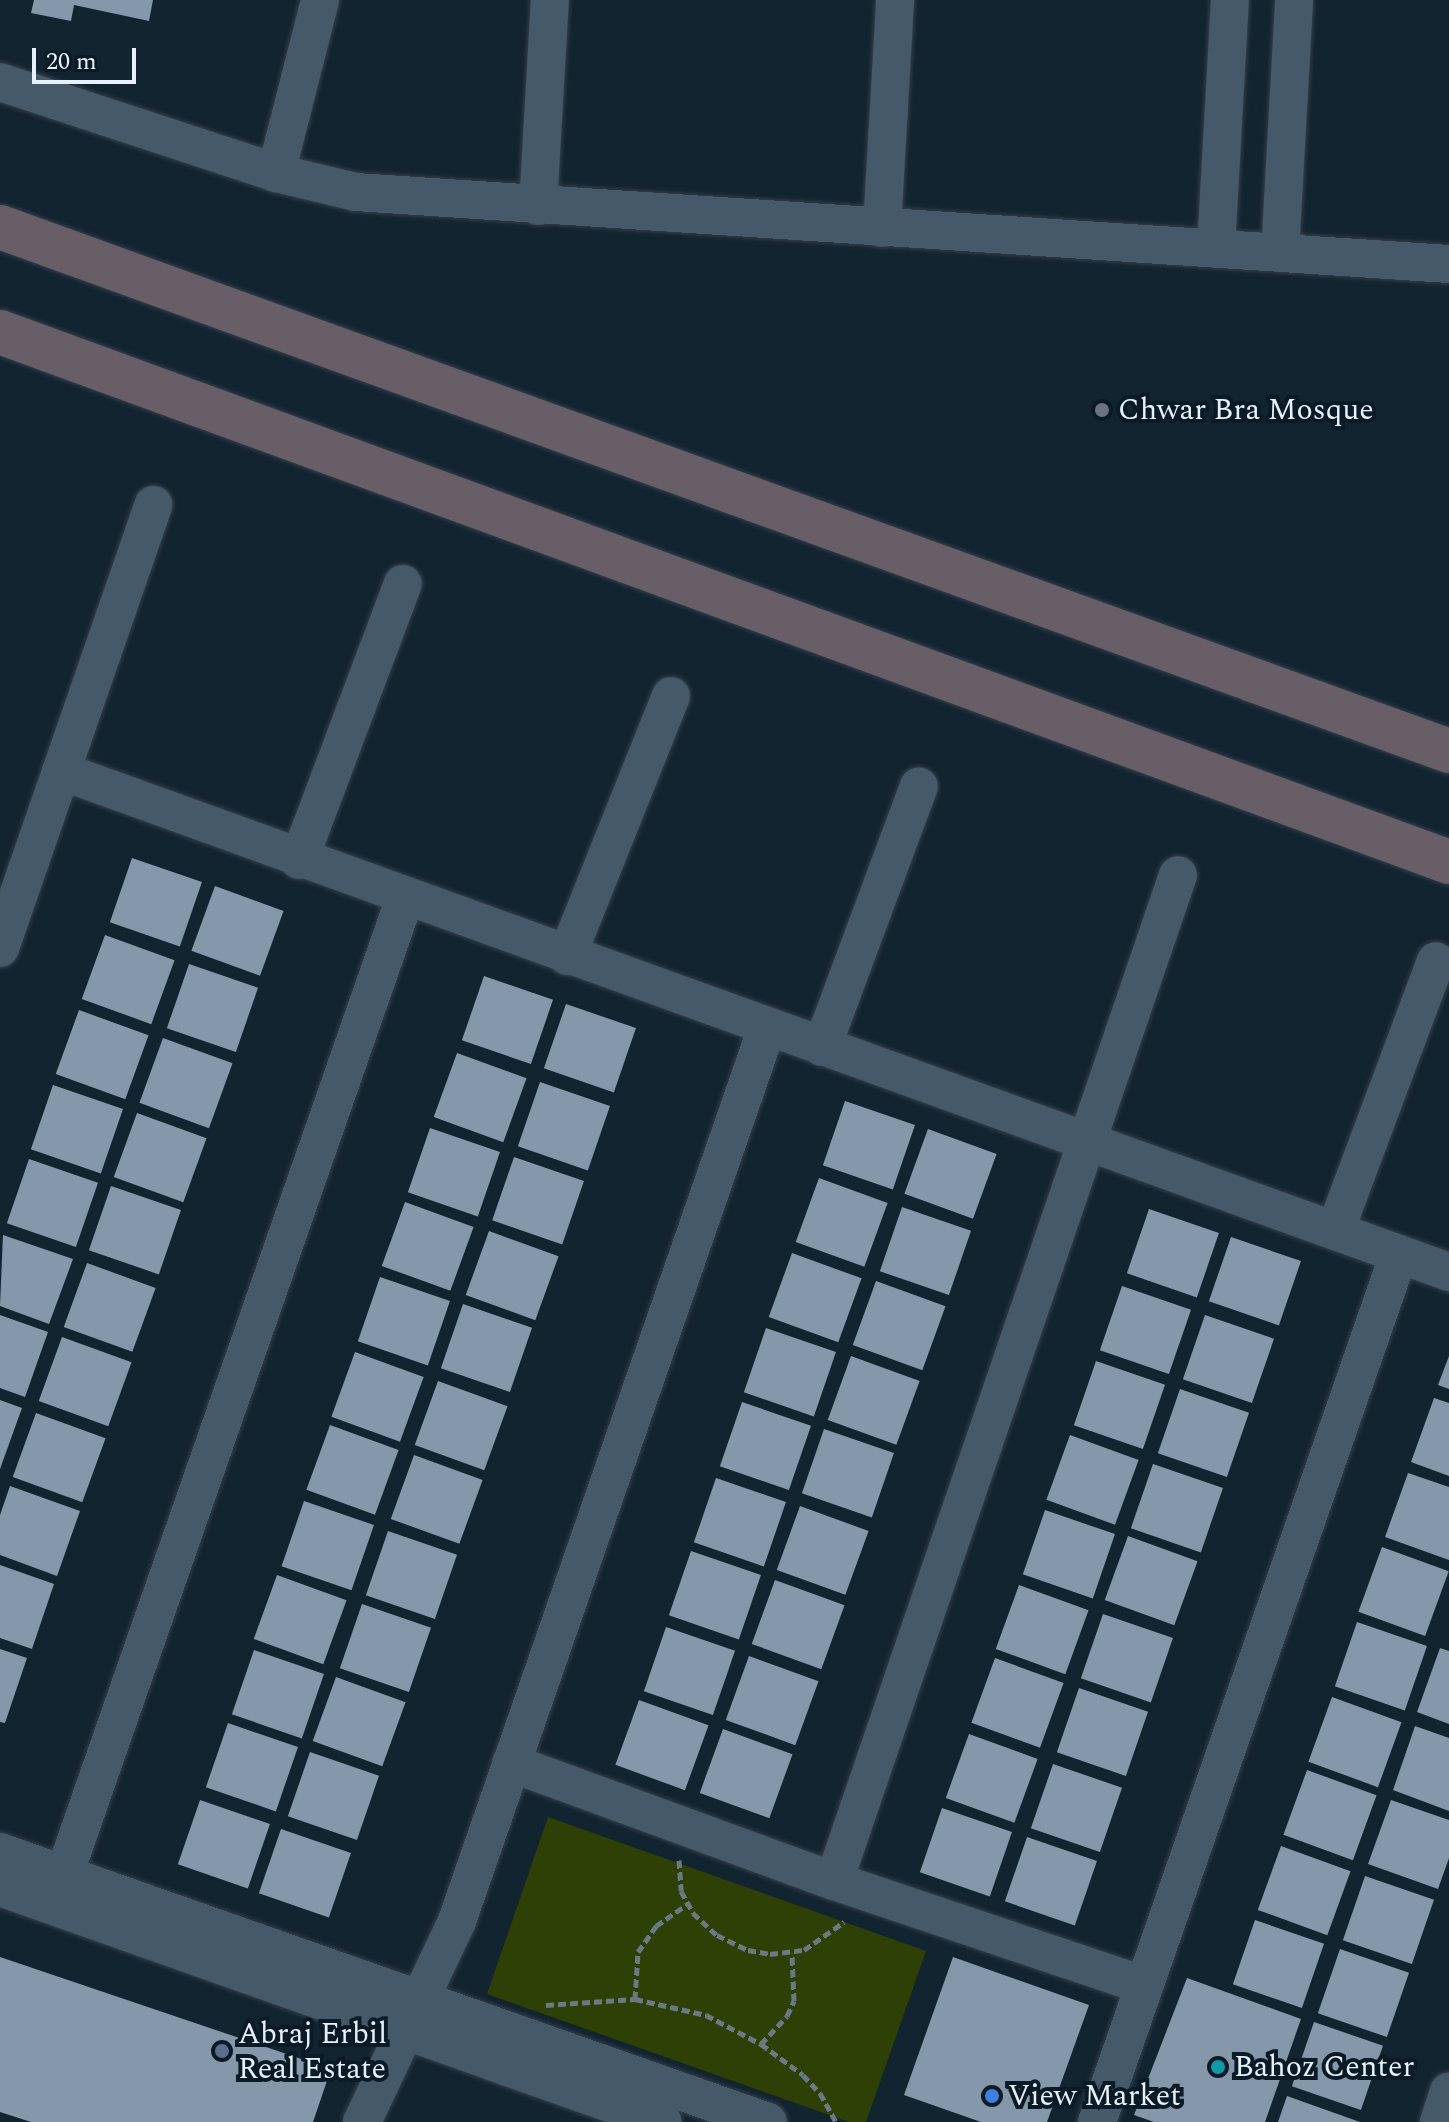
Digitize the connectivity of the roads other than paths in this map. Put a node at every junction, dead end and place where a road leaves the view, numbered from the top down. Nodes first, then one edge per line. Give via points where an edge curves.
1 (320, 0) edge
2 (550, 0) edge
3 (895, 0) edge
4 (1230, 0) edge
5 (1294, 0) edge
6 (0, 82) edge
7 (276, 173) junction
8 (538, 206) junction
9 (0, 227) edge
10 (882, 228) junction
11 (1216, 249) junction
12 (1280, 253) junction
13 (1449, 264) edge
14 (0, 332) edge
15 (153, 505) dead end
16 (403, 584) dead end
17 (671, 696) dead end
18 (1449, 751) edge
19 (61, 771) junction
20 (919, 786) dead end
21 (299, 860) junction
22 (1449, 862) edge
23 (1178, 875) dead end
24 (405, 898) junction
25 (0, 948) edge
26 (567, 956) junction
27 (1436, 961) dead end
28 (767, 1028) junction
29 (822, 1047) junction
30 (1086, 1142) junction
31 (1335, 1231) junction
32 (1399, 1254) junction
33 (1449, 1272) edge
34 (511, 1763) junction
35 (0, 1852) edge
36 (64, 1875) junction
37 (850, 1886) junction
38 (0, 1887) edge
39 (1143, 1985) junction
40 (411, 2017) junction
41 (1449, 2092) edge
42 (362, 2122) edge
43 (663, 2122) edge
44 (768, 2122) edge
45 (1097, 2122) edge
46 (1439, 2122) edge

1 - 7 street
2 - 8 street
3 - 10 street
4 - 11 street
5 - 12 street
6 - 7 street
7 - 8 street via 356,192
8 - 10 street
9 - 18 street
10 - 11 street
11 - 12 street
12 - 13 street
14 - 22 street
15 - 19 street
16 - 21 street
17 - 26 street
19 - 21 street
19 - 25 street
20 - 29 street
21 - 24 street
23 - 30 street
24 - 26 street
24 - 36 street
26 - 28 street
27 - 31 street
28 - 29 street
28 - 34 street
29 - 30 street
30 - 31 street
30 - 37 street
31 - 32 street
32 - 33 street
32 - 39 street
34 - 37 street
34 - 40 street via 457,1921
35 - 36 street
36 - 40 street
37 - 39 street
38 - 40 street
39 - 45 street
40 - 42 street
40 - 43 street
40 - 44 street via 506,2032
41 - 46 street

